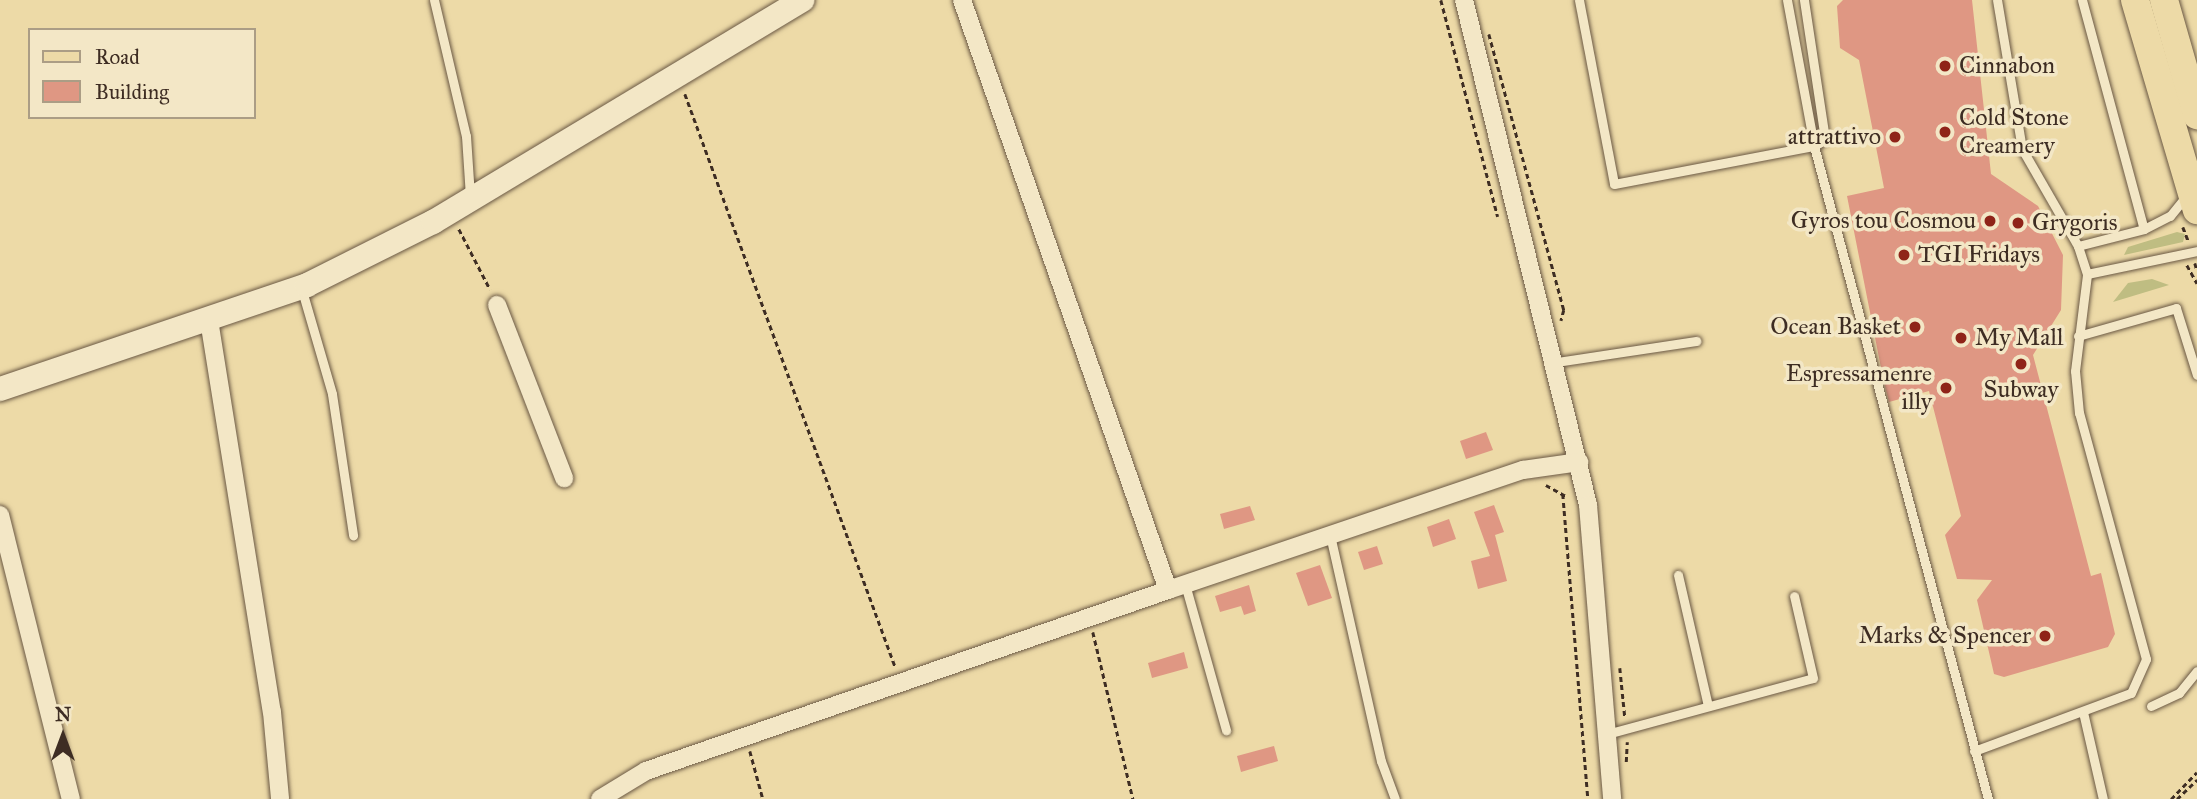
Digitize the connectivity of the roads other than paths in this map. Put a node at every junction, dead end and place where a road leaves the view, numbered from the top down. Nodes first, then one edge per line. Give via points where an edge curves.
1 (433, 0) edge
2 (803, 0) edge
3 (962, 0) edge
4 (1464, 0) edge
5 (1580, 0) edge
6 (1787, 0) edge
7 (1804, 0) edge
8 (1997, 0) edge
9 (2082, 0) edge
10 (2135, 0) edge
11 (2164, 0) edge
12 (2197, 115) edge
13 (1814, 146) junction
14 (2194, 200) edge
15 (460, 206) junction
16 (2144, 229) junction
17 (2078, 246) junction
18 (2197, 251) edge
19 (2087, 274) junction
20 (301, 287) junction
21 (497, 304) road end
22 (209, 320) junction
23 (2078, 336) junction
24 (1696, 341) dead end
25 (1557, 362) junction
26 (2197, 375) edge
27 (0, 390) edge
28 (1579, 462) junction
29 (564, 478) dead end
30 (0, 515) edge
31 (353, 535) dead end
32 (1330, 535) junction
33 (1678, 575) dead end
34 (1177, 587) junction
35 (1794, 596) dead end
36 (2197, 671) edge
37 (1708, 706) junction
38 (2151, 706) dead end
39 (2083, 712) junction
40 (1226, 730) dead end
41 (1607, 734) junction
42 (1974, 751) junction
43 (71, 799) edge
44 (279, 799) edge
45 (600, 799) edge
46 (1395, 799) edge
47 (1612, 799) edge
48 (1988, 799) edge
49 (2103, 799) edge

1 - 15 lane via 466,136
2 - 15 main road
3 - 34 street
4 - 25 street
5 - 13 lane via 1614,184
6 - 13 lane
7 - 13 lane via 1825,139
8 - 17 lane via 2022,149
9 - 16 lane
10 - 14 main road
11 - 12 main road
13 - 42 lane
14 - 16 lane
15 - 20 main road
16 - 17 lane
17 - 19 lane
18 - 19 lane
19 - 23 lane
20 - 22 main road
20 - 31 lane via 332,394
21 - 29 street
22 - 27 main road
22 - 44 street via 272,712
23 - 26 lane via 2176,308
23 - 39 lane via 2079,413 2146,659 2131,693
24 - 25 lane
25 - 28 street
28 - 32 street via 1523,470
28 - 41 street via 1588,505
30 - 43 street
32 - 34 street
32 - 46 lane via 1381,761
33 - 37 lane
34 - 40 lane
34 - 45 street via 646,771
35 - 37 lane via 1813,678
36 - 38 lane via 2179,693
37 - 41 lane
39 - 42 lane
39 - 49 lane
41 - 47 street
42 - 48 lane

